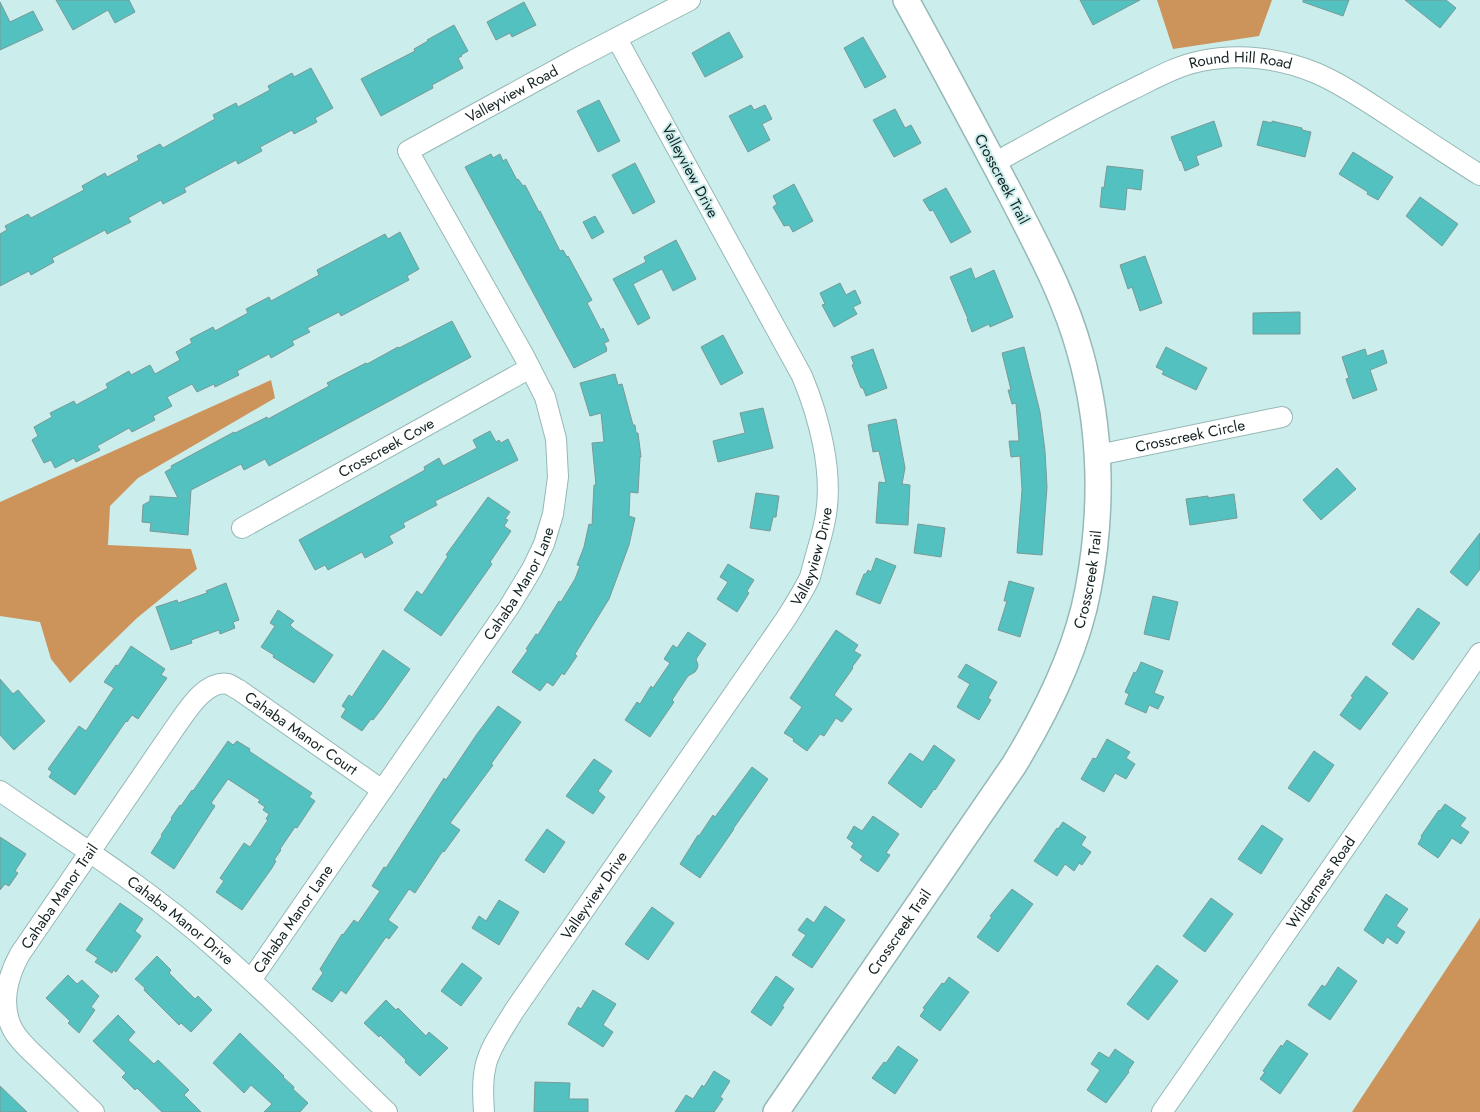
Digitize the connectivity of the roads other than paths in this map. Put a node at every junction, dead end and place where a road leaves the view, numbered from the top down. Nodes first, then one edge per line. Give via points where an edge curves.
1 (690, 0) edge
2 (906, 0) edge
3 (617, 38) junction
4 (408, 151) joint
5 (994, 163) junction
6 (1480, 175) edge
7 (530, 368) junction
8 (1282, 417) dead end
9 (1098, 455) junction
10 (242, 528) dead end
11 (1480, 653) edge
12 (217, 685) joint
13 (382, 790) junction
14 (0, 791) edge
15 (90, 852) junction
16 (251, 980) junction
17 (94, 1112) edge
18 (387, 1112) edge
19 (484, 1112) edge
20 (776, 1112) edge
21 (1162, 1112) edge

1 - 3 street
2 - 5 street, Crosscreek Trail
3 - 4 street, Valleyview Road
3 - 19 street, Valleyview Drive via 802,376 814,406 823,447 826,512 810,576 785,620 495,1041 486,1064
4 - 7 street, Cahaba Manor Lane
5 - 6 street, Round Hill Road via 1172,70 1201,61 1249,57 1294,65 1342,86
5 - 9 street, Crosscreek Trail via 1052,274 1067,310 1085,372
7 - 10 street, Crosscreek Cove
7 - 13 street, Cahaba Manor Lane via 545,397 556,439 558,477 553,514 544,544 509,607
8 - 9 street, Crosscreek Circle
9 - 20 street, Crosscreek Trail via 1097,525 1088,591 1067,661 1034,733
11 - 21 street, Wilderness Road
12 - 13 street, Cahaba Manor Court via 227,684 239,690
12 - 15 street, Cahaba Manor Trail via 204,691 174,729
13 - 16 street, Cahaba Manor Lane
14 - 15 street, Cahaba Manor Drive
15 - 16 street, Cahaba Manor Drive via 168,908
15 - 17 street, Cahaba Manor Trail via 20,954 8,978 5,1003 13,1030 23,1044
16 - 18 street, Cahaba Manor Drive

